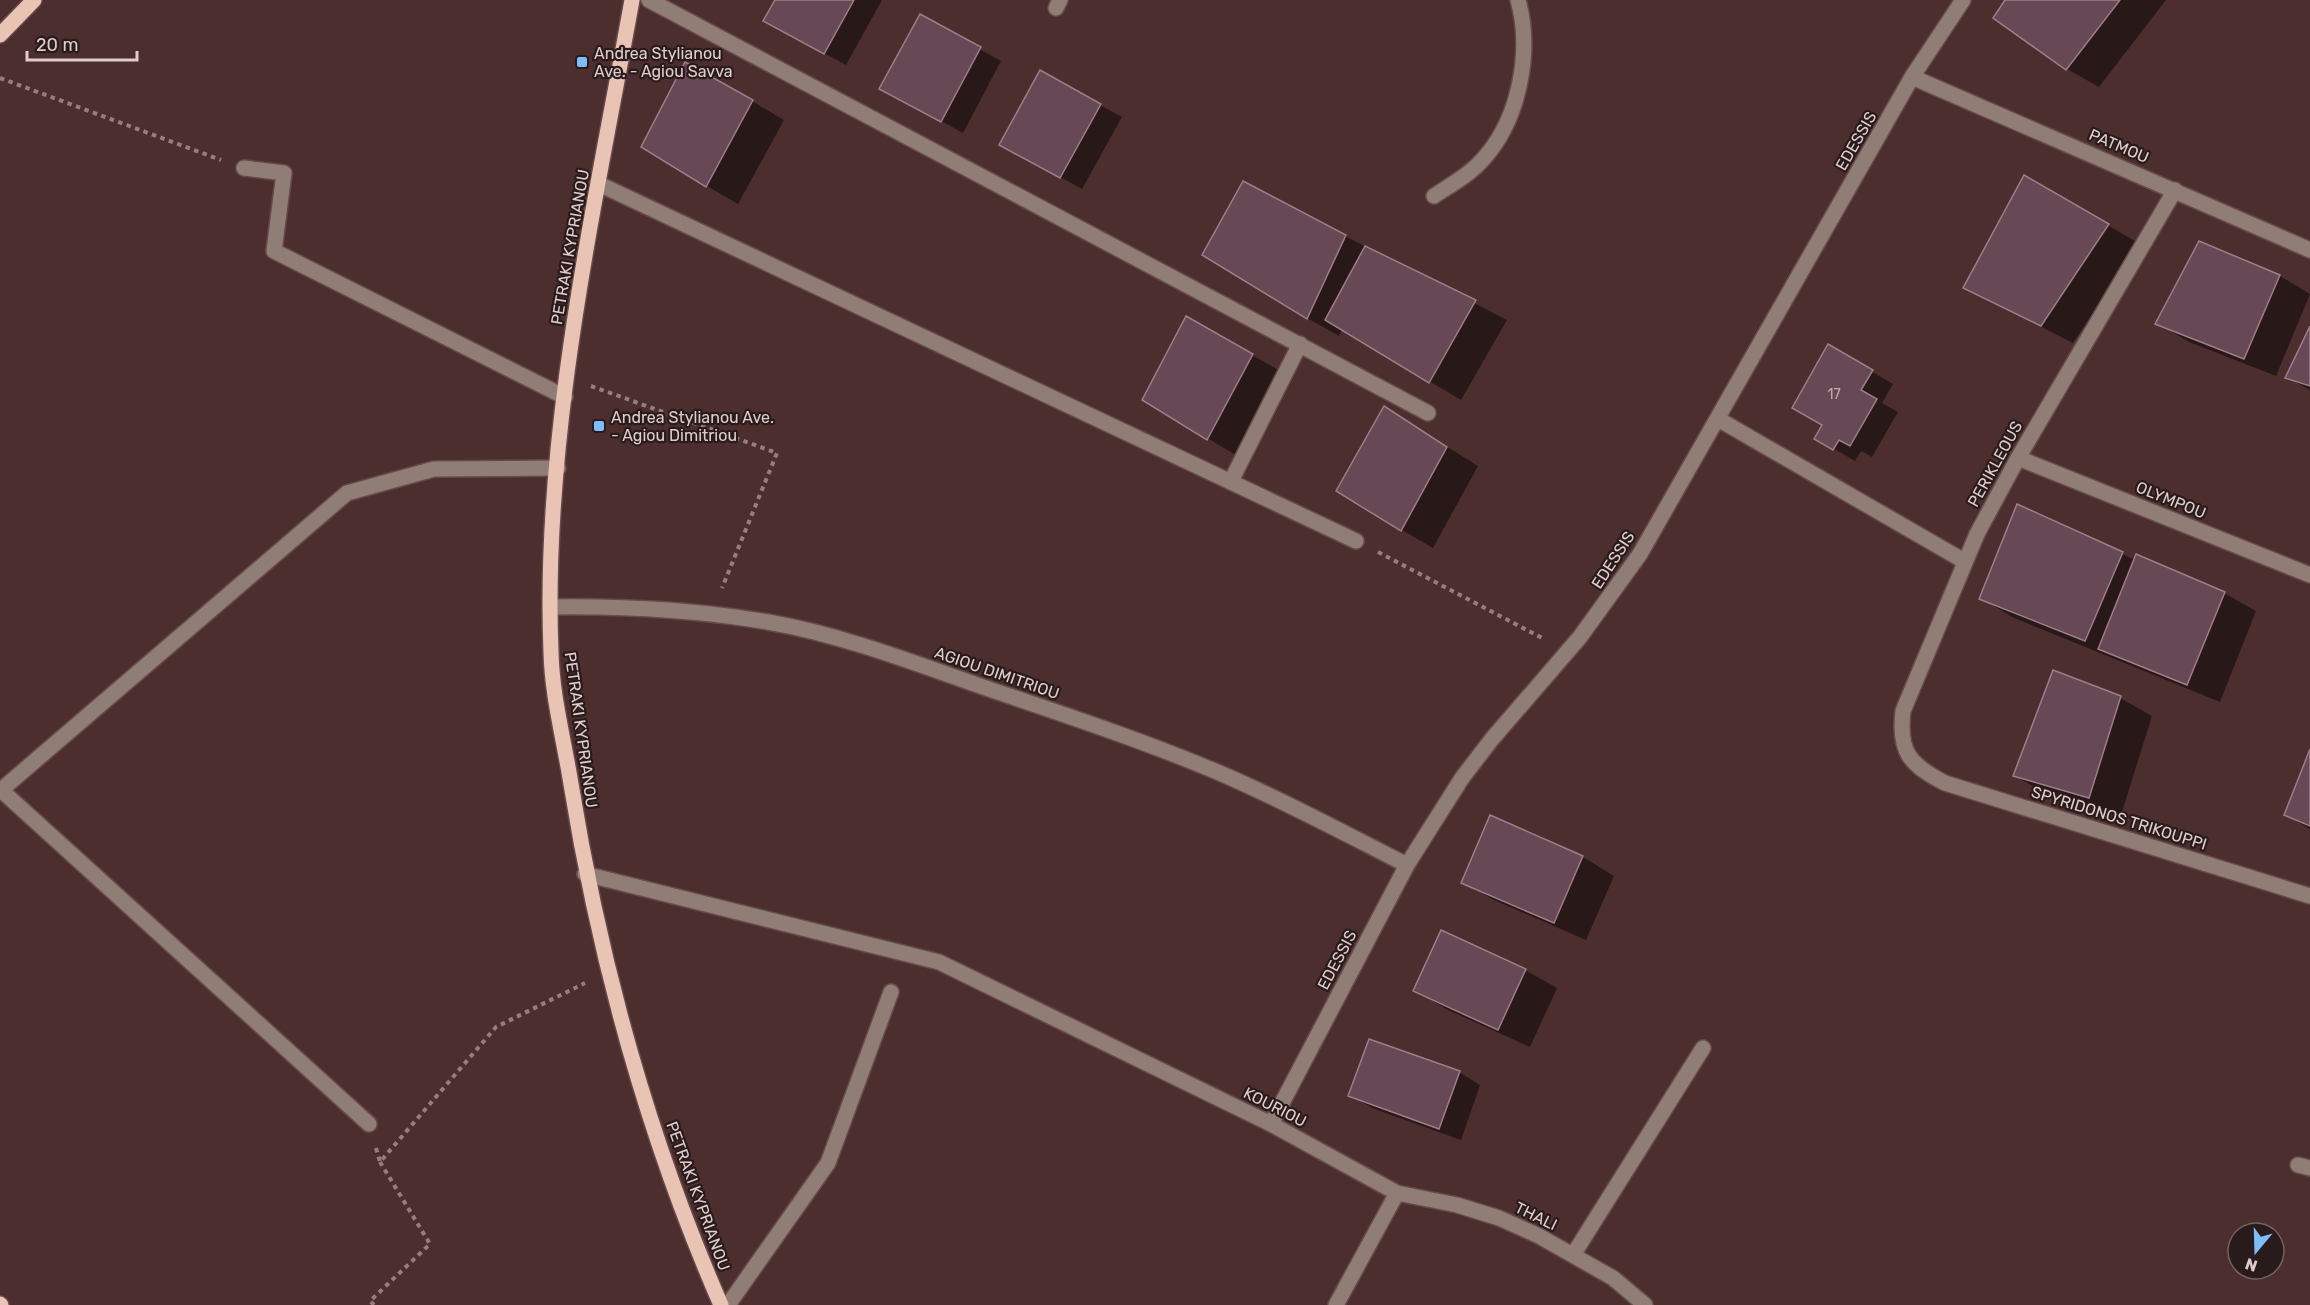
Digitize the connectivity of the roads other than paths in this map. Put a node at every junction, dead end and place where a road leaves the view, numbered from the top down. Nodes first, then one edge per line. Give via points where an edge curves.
1 (34, 0) edge
2 (632, 0) edge
3 (649, 0) edge
4 (1518, 0) edge
5 (1963, 0) edge
6 (0, 35) edge
7 (1912, 77) junction
8 (244, 168) road end
9 (599, 184) junction
10 (2175, 190) junction
11 (1434, 196) dead end
12 (2310, 250) edge
13 (1300, 344) junction
14 (565, 397) junction
15 (1428, 413) dead end
16 (1718, 419) junction
17 (2018, 458) junction
18 (558, 468) junction
19 (1231, 481) junction
20 (1356, 541) road end
21 (1964, 561) junction
22 (2310, 575) edge
23 (551, 607) junction
24 (1920, 771) joint
25 (1407, 865) junction
26 (585, 874) junction
27 (2310, 896) edge
28 (891, 992) dead end
29 (1703, 1048) dead end
30 (369, 1124) road end
31 (1270, 1124) junction
32 (1397, 1193) junction
33 (1573, 1254) junction
34 (721, 1305) edge
35 (728, 1305) edge
36 (1336, 1305) edge
37 (1645, 1305) edge

1 - 6 main road
2 - 9 main road, PETRAKI KYPRIANOU
3 - 13 street
4 - 11 street via 1523,60 1514,104 1486,156
5 - 7 street, EDESSIS
7 - 10 street, PATMOU
7 - 16 street, EDESSIS
8 - 14 street via 284,173 274,251
9 - 14 main road, PETRAKI KYPRIANOU
9 - 19 street
10 - 12 street, PATMOU
10 - 17 street, PERIKLEOUS
13 - 15 street
13 - 19 street
14 - 18 main road, PETRAKI KYPRIANOU
16 - 21 street
16 - 25 street, EDESSIS via 1640,554 1605,605 1462,778
17 - 21 street, PERIKLEOUS
17 - 22 street, OLYMPOU
18 - 23 main road, PETRAKI KYPRIANOU
18 - 30 street via 434,469 347,493 1,790
19 - 20 street
21 - 24 street, PERIKLEOUS via 1903,711 1901,732 1907,756
23 - 25 street, AGIOU DIMITRIOU via 623,606 712,614 770,623 879,652 1215,771
23 - 26 main road, PETRAKI KYPRIANOU via 551,653 558,714
24 - 27 street, SPYRIDONOS TRIKOUPPI via 1945,783
25 - 31 street, EDESSIS
26 - 31 street, KOURIOU via 939,962
26 - 34 main road, PETRAKI KYPRIANOU via 607,972 653,1129
28 - 35 street via 828,1163
29 - 33 street
31 - 32 street, KOURIOU
32 - 33 street, THALI via 1499,1218
32 - 36 street
33 - 37 street, THALI via 1613,1278

